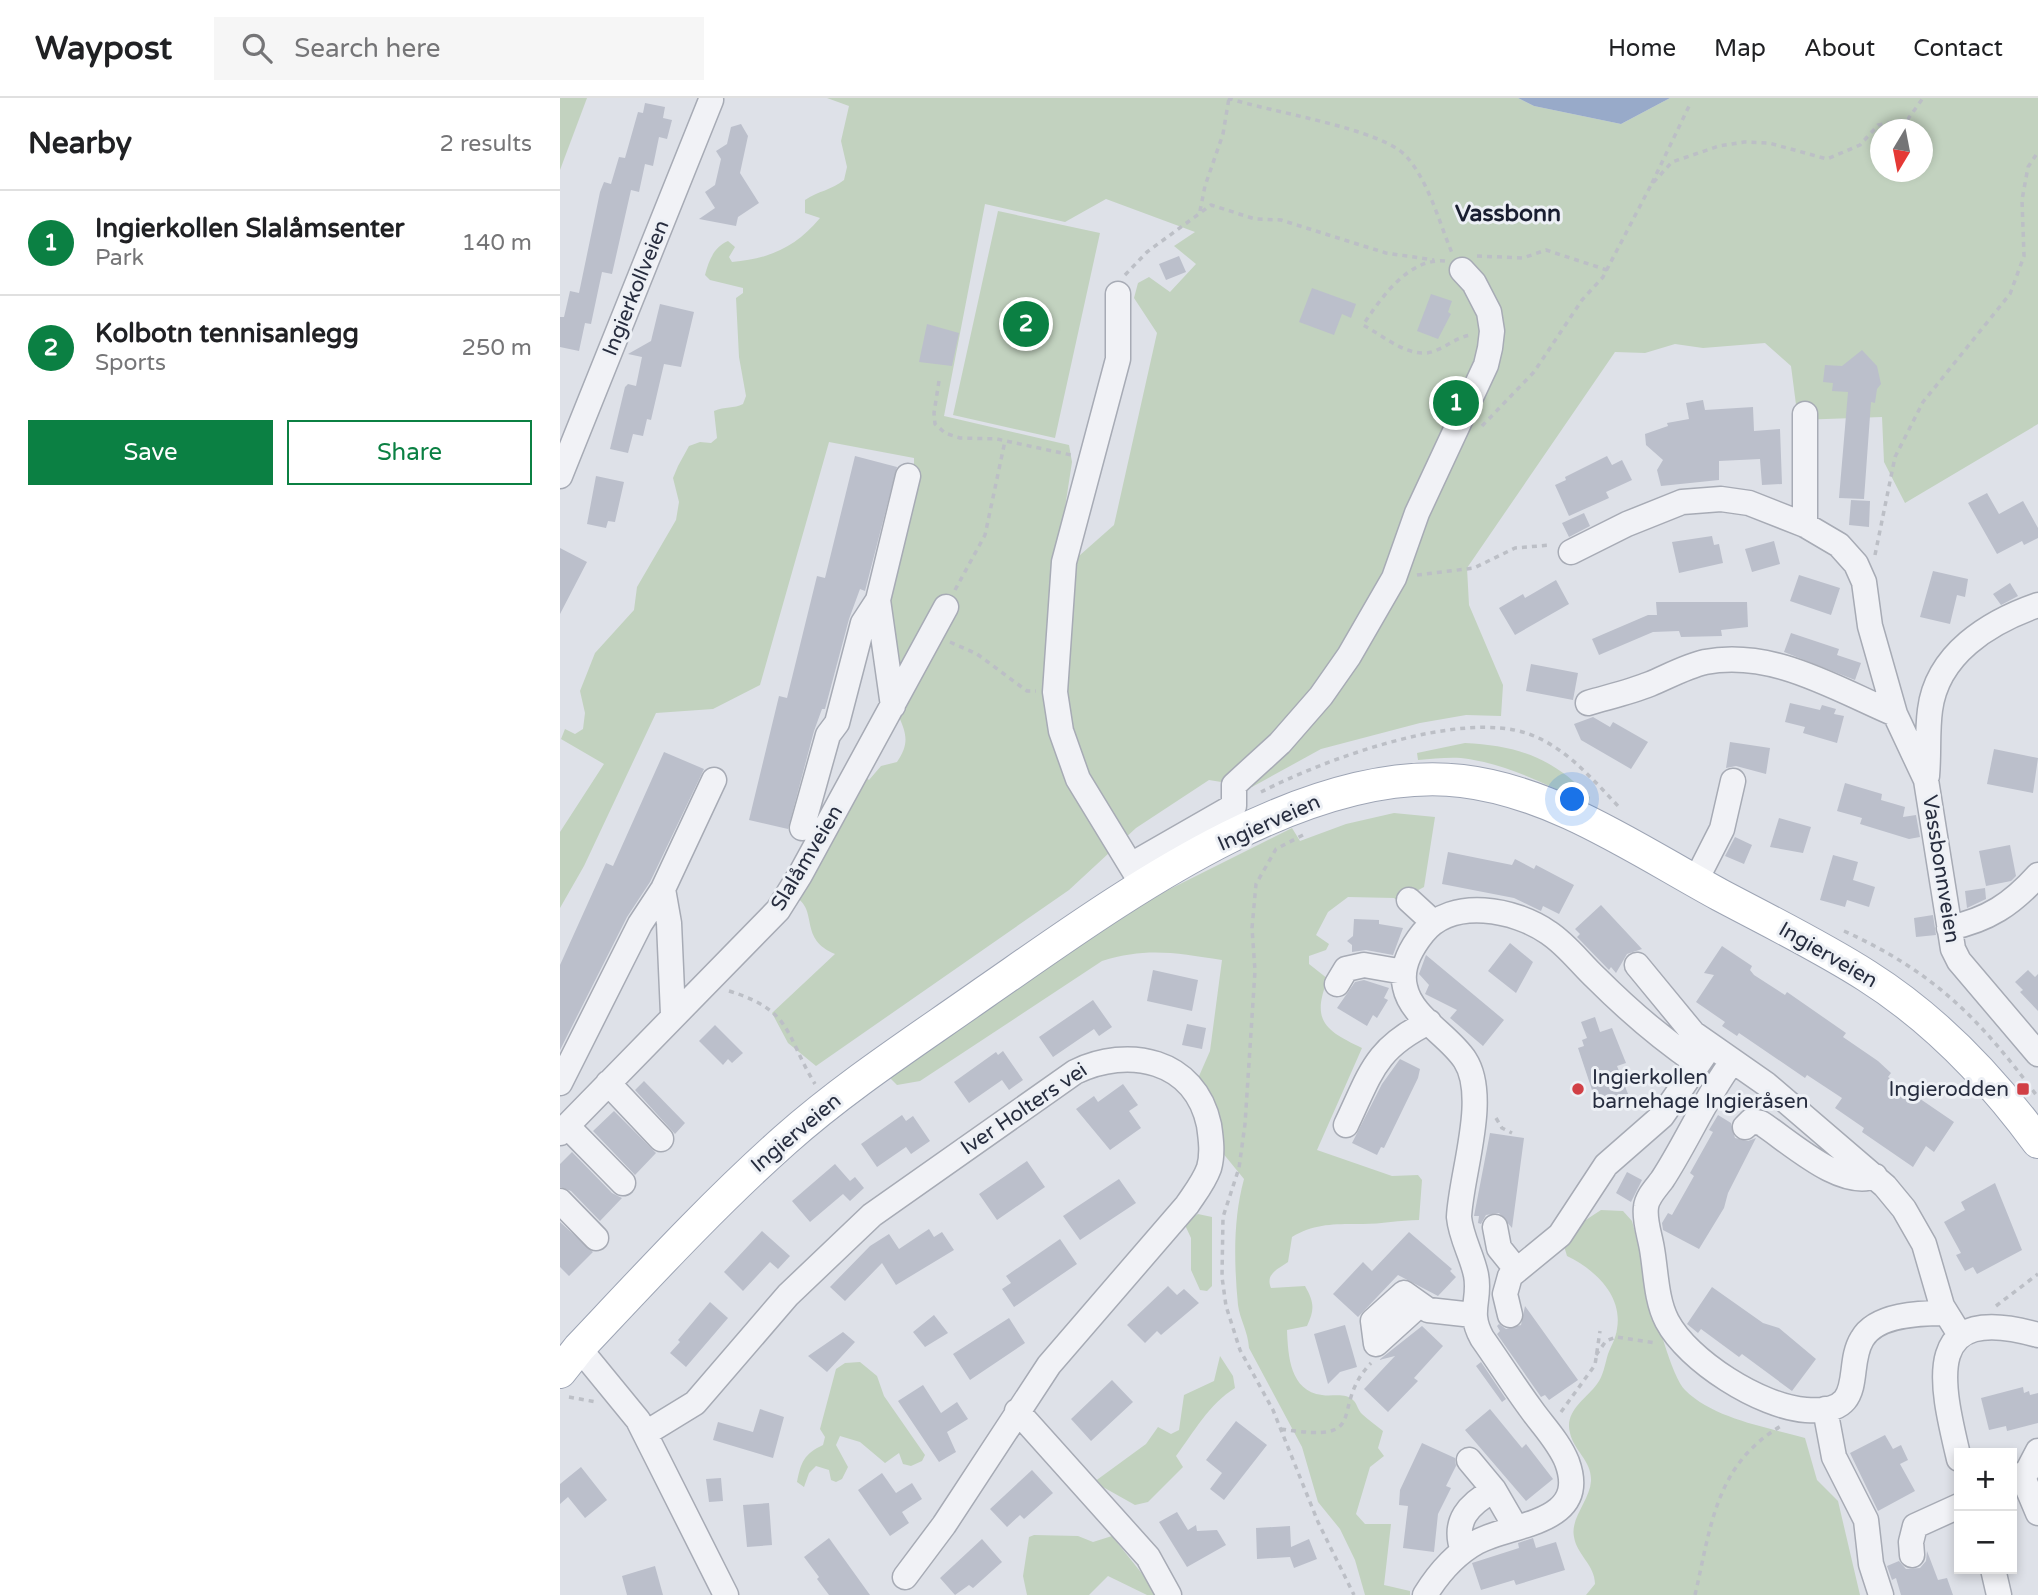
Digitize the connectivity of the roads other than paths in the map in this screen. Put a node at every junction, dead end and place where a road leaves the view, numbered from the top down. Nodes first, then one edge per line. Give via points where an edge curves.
1 (712, 100) dead end
2 (1460, 260) road end
3 (1118, 294) road end
4 (1805, 414) dead end
5 (908, 475) dead end
6 (560, 476) edge
7 (1805, 525) junction
8 (1571, 552) road end
9 (878, 600) junction
10 (2038, 605) edge
11 (946, 607) road end
12 (1588, 704) dead end
13 (893, 706) junction
14 (1895, 714) junction
15 (837, 723) junction
16 (875, 739) junction
17 (714, 780) dead end
18 (1926, 780) junction
19 (1733, 781) dead end
20 (802, 828) dead end
21 (2038, 874) edge
22 (1137, 875) junction
23 (1695, 881) junction
24 (663, 889) junction
25 (1409, 900) dead end
26 (1433, 922) junction
27 (1949, 928) junction
28 (1637, 965) dead end
29 (1404, 972) junction
30 (1337, 984) dead end
31 (673, 1014) junction
32 (1429, 1022) junction
33 (2038, 1054) edge
34 (1704, 1055) junction
35 (1732, 1062) junction
36 (560, 1083) edge
37 (608, 1083) junction
38 (566, 1119) edge
39 (1346, 1125) dead end
40 (1745, 1127) dead end
41 (660, 1139) dead end
42 (2038, 1142) edge
43 (1875, 1176) junction
44 (623, 1183) dead end
45 (560, 1201) edge
46 (1495, 1227) dead end
47 (596, 1238) dead end
48 (1516, 1269) junction
49 (1945, 1313) junction
50 (1473, 1315) junction
51 (1510, 1315) dead end
52 (1960, 1335) junction
53 (2038, 1335) edge
54 (1376, 1344) road end
55 (565, 1369) edge
56 (1825, 1409) junction
57 (1017, 1411) junction
58 (646, 1433) junction
59 (1957, 1448) edge
60 (1469, 1460) dead end
61 (2028, 1467) edge
62 (1494, 1490) junction
63 (1954, 1508) edge
64 (2038, 1513) edge
65 (1516, 1528) junction
66 (1463, 1551) junction
67 (1912, 1555) dead end
68 (1994, 1574) edge
69 (905, 1577) dead end
70 (726, 1595) edge
71 (1169, 1595) edge
72 (1425, 1595) edge
73 (1881, 1595) edge
74 (1999, 1595) edge

1 - 6 street, Ingierkollveien
2 - 22 street via 1484,299 1490,321 1486,365 1417,513 1394,578 1321,696 1280,743 1234,785 1234,806
3 - 22 street via 1118,359 1065,562 1055,692 1060,732 1078,779
4 - 7 street
5 - 9 street
7 - 8 street, Vassbonnveien via 1749,503 1721,499 1682,502
7 - 14 street, Vassbonnveien via 1839,545 1856,564
9 - 13 street
9 - 15 street via 863,623
10 - 18 street, Vassbonnveien via 1984,630 1948,664 1931,702
11 - 13 street, Slalåmveien
12 - 14 street via 1704,663 1729,660 1765,663 1812,676
13 - 16 street, Slalåmveien
14 - 18 street, Vassbonnveien
15 - 16 street
15 - 20 street via 828,735
16 - 31 street, Slalåmveien via 778,910
17 - 24 street
18 - 27 street, Vassbonnveien
19 - 23 street via 1722,830
21 - 27 street via 2000,910
22 - 23 main road, Ingierveien via 1347,790 1374,783 1434,779 1524,794
22 - 55 main road, Ingierveien via 1074,930 830,1102 743,1179
23 - 42 main road, Ingierveien via 1828,953 1899,998 1986,1077
24 - 31 street
24 - 36 street via 640,924
25 - 26 street
26 - 29 street via 1416,942
26 - 34 street via 1462,910 1536,925 1559,940 1610,991
27 - 33 street, Vassbonnveien via 1959,961
28 - 34 street
29 - 30 street via 1357,965 1346,969
29 - 32 street via 1409,997
31 - 37 street, Slalåmveien
32 - 39 street via 1380,1056
32 - 50 street via 1465,1060 1474,1084 1459,1217 1476,1274
34 - 35 street
34 - 48 street via 1662,1116 1606,1165 1568,1226
35 - 43 street via 1766,1084
35 - 56 street via 1646,1206 1661,1305 1678,1336 1747,1391 1795,1409
37 - 38 street, Slalåmveien
37 - 41 street
38 - 44 street
40 - 43 street via 1751,1121 1761,1123 1848,1178
43 - 49 street via 1904,1209 1924,1244
45 - 47 street
46 - 48 street via 1499,1248
48 - 51 street via 1506,1282
49 - 52 street
49 - 56 street via 1905,1316 1870,1329 1860,1342 1851,1391
50 - 54 street via 1444,1314 1418,1306 1404,1293 1376,1317 1372,1326
50 - 65 street via 1482,1338 1567,1463 1568,1493 1561,1507 1549,1517
52 - 53 street via 2000,1327
52 - 59 street via 1947,1351 1944,1367
55 - 58 street via 618,1391
56 - 73 street via 1834,1457 1866,1520 1871,1564
57 - 58 street, Iver Holters vei via 1071,1337 1180,1213 1204,1179 1211,1152 1204,1108 1183,1079 1163,1066 1122,1058 1091,1064 961,1151 872,1215 788,1295 695,1403
57 - 69 street, Iver Holters vei
57 - 71 street via 1148,1557
58 - 70 street
60 - 62 street
61 - 64 street
62 - 65 street
62 - 66 street via 1479,1498 1462,1518 1458,1534
63 - 67 street via 1915,1526
65 - 66 street
66 - 72 street via 1441,1571
68 - 74 street

